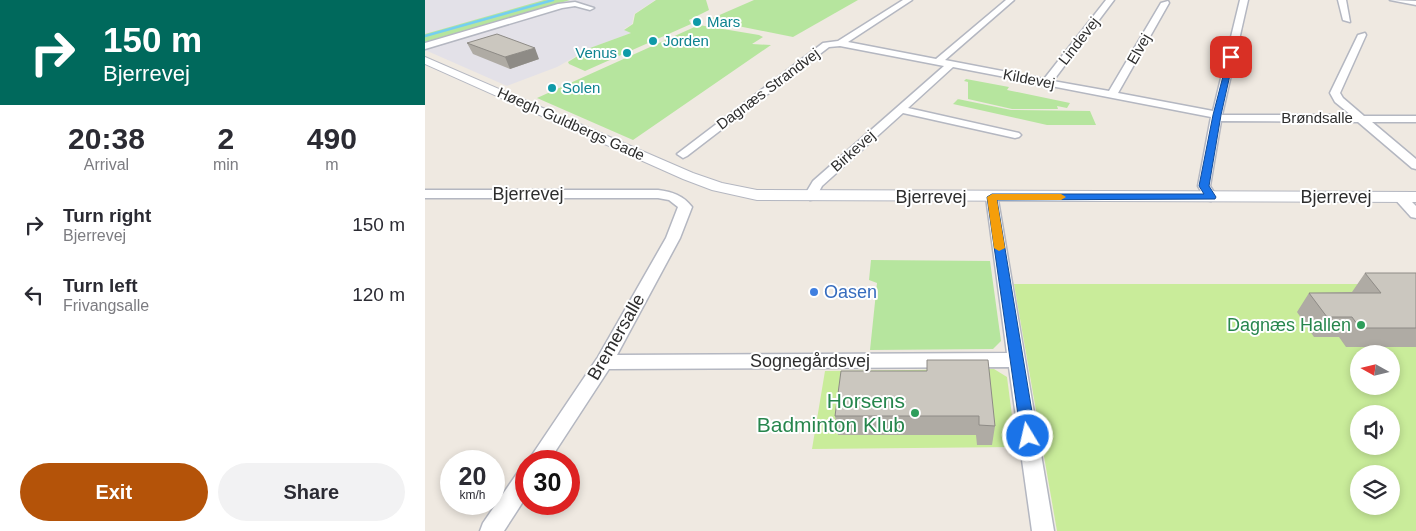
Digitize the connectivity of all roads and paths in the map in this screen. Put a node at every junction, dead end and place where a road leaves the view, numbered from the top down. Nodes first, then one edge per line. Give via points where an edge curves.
1 (908, 0) edge
2 (1010, 0) edge
3 (1110, 0) edge
4 (1244, 0) edge
5 (1342, 0) edge
6 (1394, 0) edge
7 (1165, 3) dead end
8 (1416, 3) edge
9 (590, 8) dead end
10 (1347, 20) dead end
11 (1362, 34) dead end
12 (840, 42) junction
13 (425, 46) edge
14 (425, 60) edge
15 (939, 61) junction
16 (951, 64) junction
17 (1047, 82) junction
18 (1112, 95) junction
19 (900, 110) junction
20 (1217, 116) junction
21 (1360, 118) junction
22 (1416, 119) edge
23 (1015, 135) dead end
24 (683, 154) dead end
25 (1416, 165) edge
26 (718, 187) joint
27 (425, 194) edge
28 (810, 196) junction
29 (992, 197) junction
30 (1211, 197) junction
31 (1399, 197) junction
32 (1416, 197) edge
33 (685, 207) joint
34 (1416, 214) edge
35 (1016, 360) junction
36 (604, 362) junction
37 (545, 450) edge
38 (515, 495) edge
39 (491, 531) edge
40 (1043, 531) edge

1 - 12 street, Dagnæs Strandvej
2 - 15 street
3 - 17 street, Lindevej
4 - 20 street
5 - 10 street
6 - 8 street
7 - 18 street, Elvej
9 - 13 street via 575,4 561,6
11 - 21 street via 1335,93
12 - 15 street, Kildevej
12 - 24 street, Dagnæs Strandvej via 826,45
14 - 26 street, Høegh Guldbergs Gade
15 - 16 street, Kildevej
16 - 17 street, Kildevej
16 - 19 street, Birkevej
17 - 18 street, Kildevej
18 - 20 street, Kildevej
19 - 23 street
19 - 28 street, Birkevej via 817,184
20 - 21 street, Brøndsalle
20 - 30 street via 1204,186
21 - 22 street, Brøndsalle
21 - 25 street
26 - 28 street, Bjerrevej via 757,195
27 - 33 street, Bjerrevej via 658,194 673,196
28 - 29 street, Bjerrevej
29 - 30 street, Bjerrevej
29 - 35 street
30 - 31 street, Bjerrevej
31 - 32 street, Bjerrevej
31 - 34 street
33 - 36 street, Bremersalle via 673,238
35 - 36 street, Sognegårdsvej
35 - 40 street
36 - 37 street, Bremersalle
38 - 39 street

